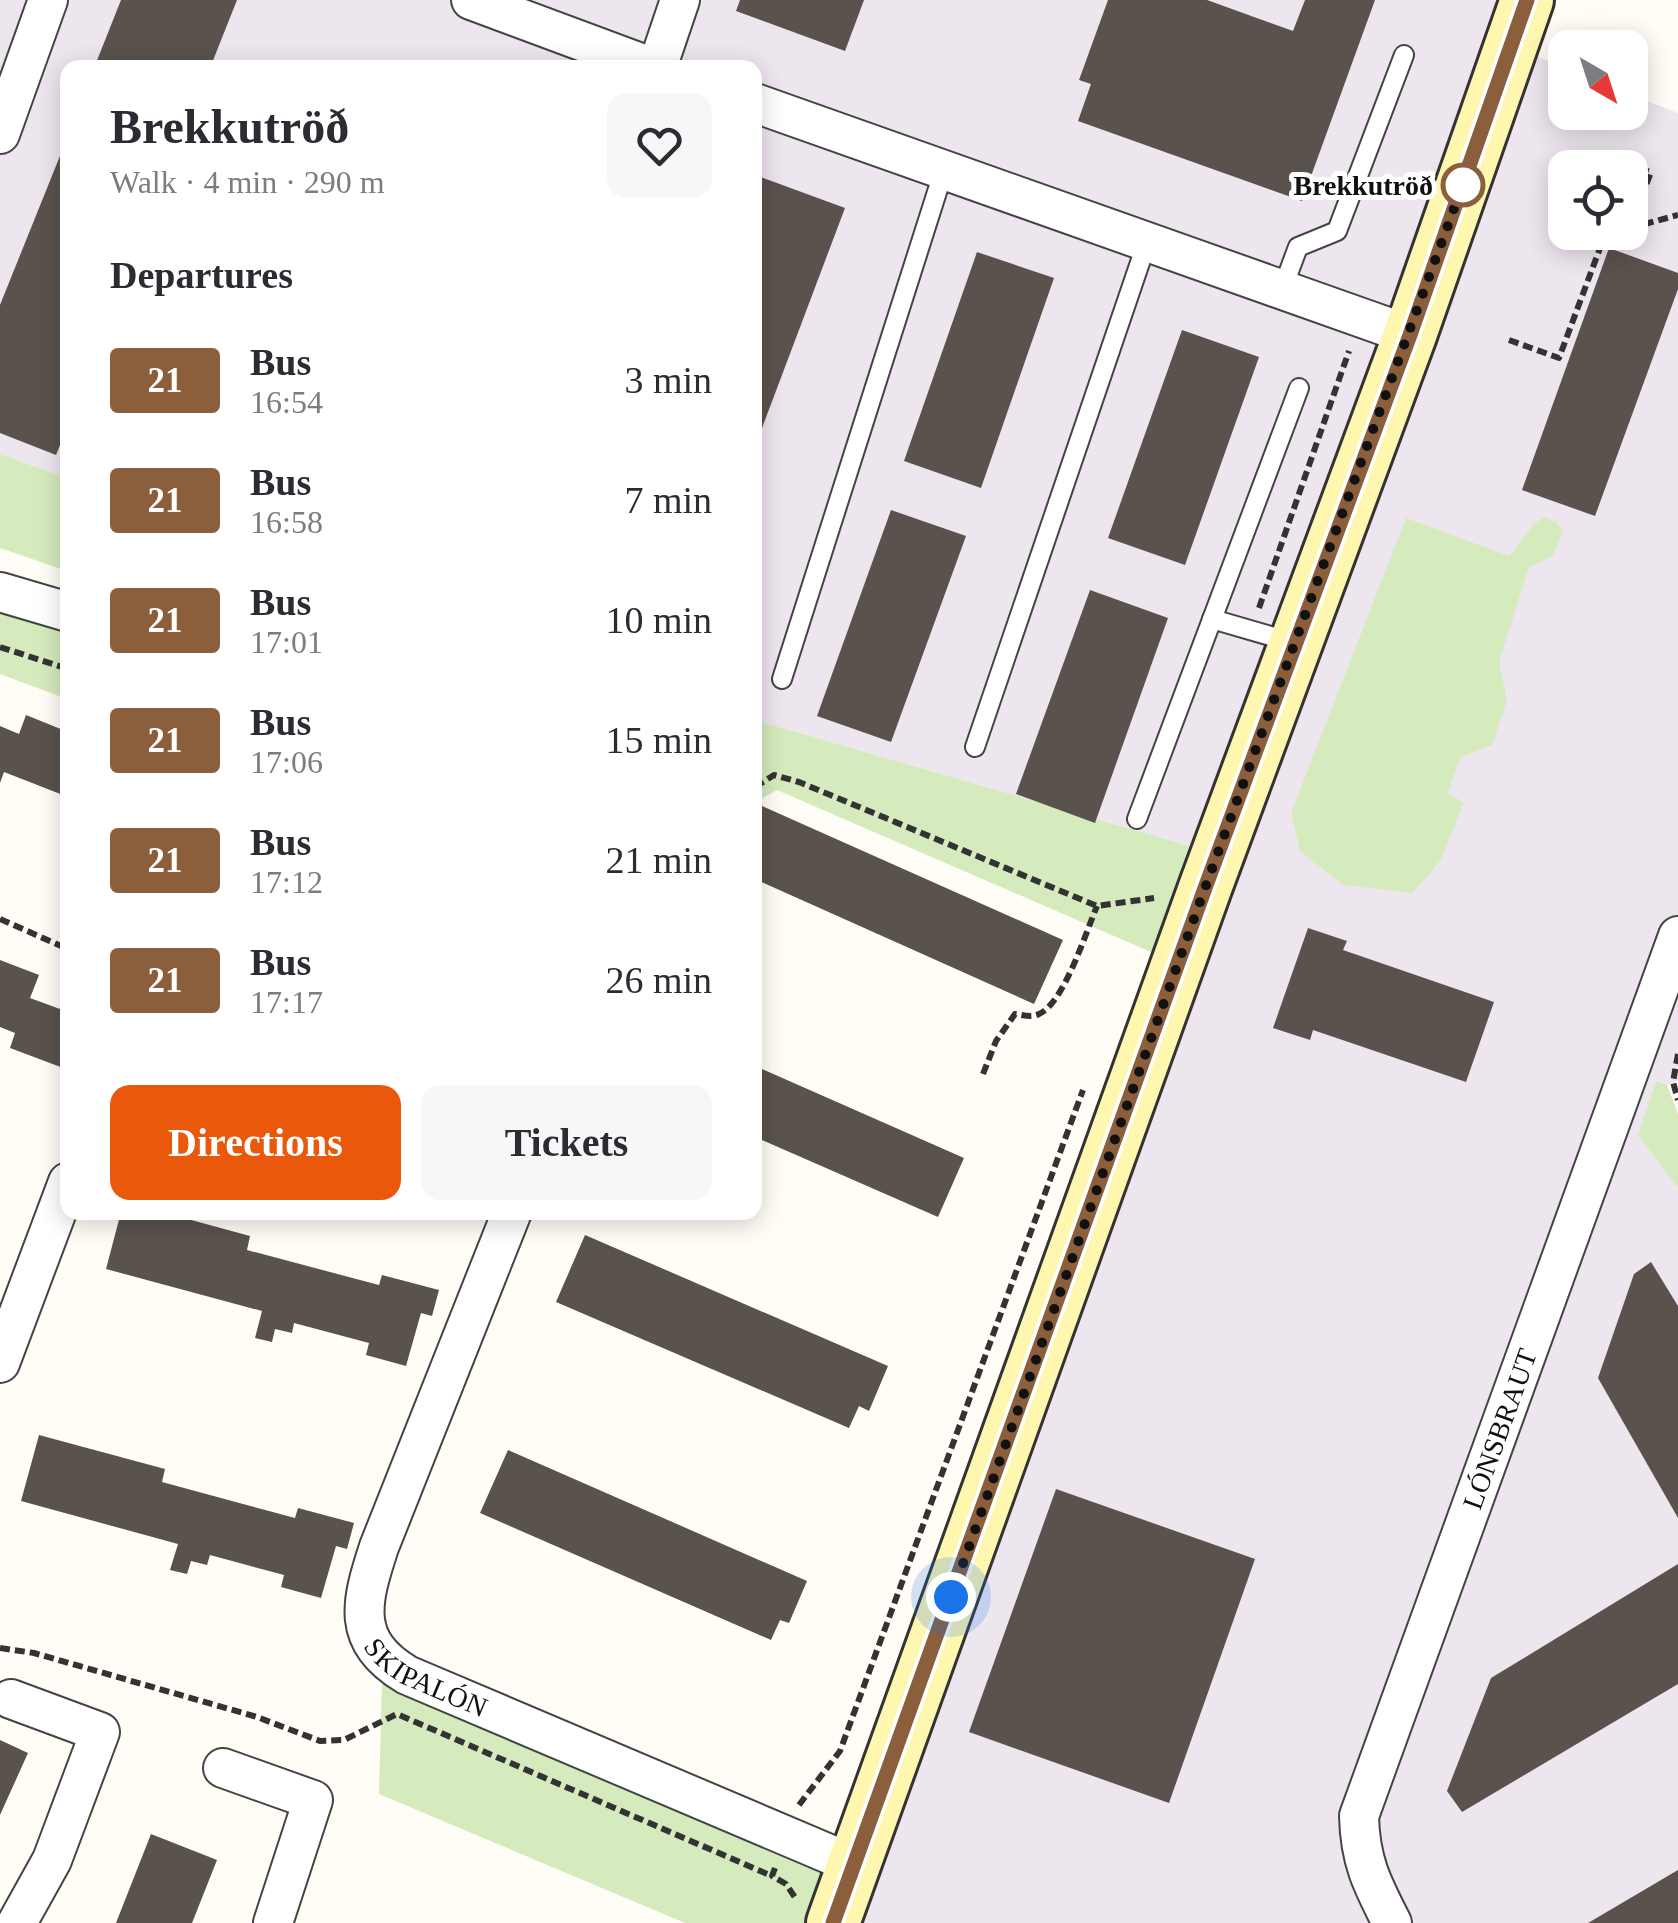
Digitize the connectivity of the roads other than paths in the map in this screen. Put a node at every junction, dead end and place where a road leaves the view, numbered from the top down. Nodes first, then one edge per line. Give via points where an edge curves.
1 (48, 0) edge
2 (471, 0) edge
3 (680, 0) edge
4 (1528, 0) edge
5 (1404, 55) dead end
6 (633, 60) edge
7 (658, 60) edge
8 (762, 106) edge
9 (0, 134) edge
10 (944, 170) junction
11 (1147, 242) junction
12 (1282, 290) junction
13 (1410, 335) junction
14 (1299, 388) dead end
15 (0, 592) edge
16 (60, 610) edge
17 (1212, 619) junction
18 (1273, 637) junction
19 (782, 680) dead end
20 (975, 747) dead end
21 (1137, 819) dead end
22 (1678, 936) edge
23 (60, 1203) edge
24 (509, 1220) edge
25 (0, 1363) edge
26 (11, 1699) dead end
27 (223, 1768) dead end
28 (855, 1864) junction
29 (814, 1915) edge
30 (17, 1923) edge
31 (273, 1923) edge
32 (1392, 1923) edge

1 - 9 street
2 - 6 street
3 - 7 street
4 - 13 street
5 - 12 lane via 1337,231 1298,247
8 - 10 street
10 - 11 street
10 - 19 lane
11 - 12 street
11 - 20 lane
12 - 13 street
13 - 18 street
14 - 17 lane
15 - 16 street
17 - 18 lane
17 - 21 lane
18 - 28 street via 1185,944
22 - 32 street, LÓNSBRAUT via 1360,1816 1360,1850
23 - 25 street
24 - 28 street, SKIPALÓN via 362,1600 367,1630 383,1661
26 - 30 street via 100,1732 52,1860
27 - 31 street via 313,1800
28 - 29 street

